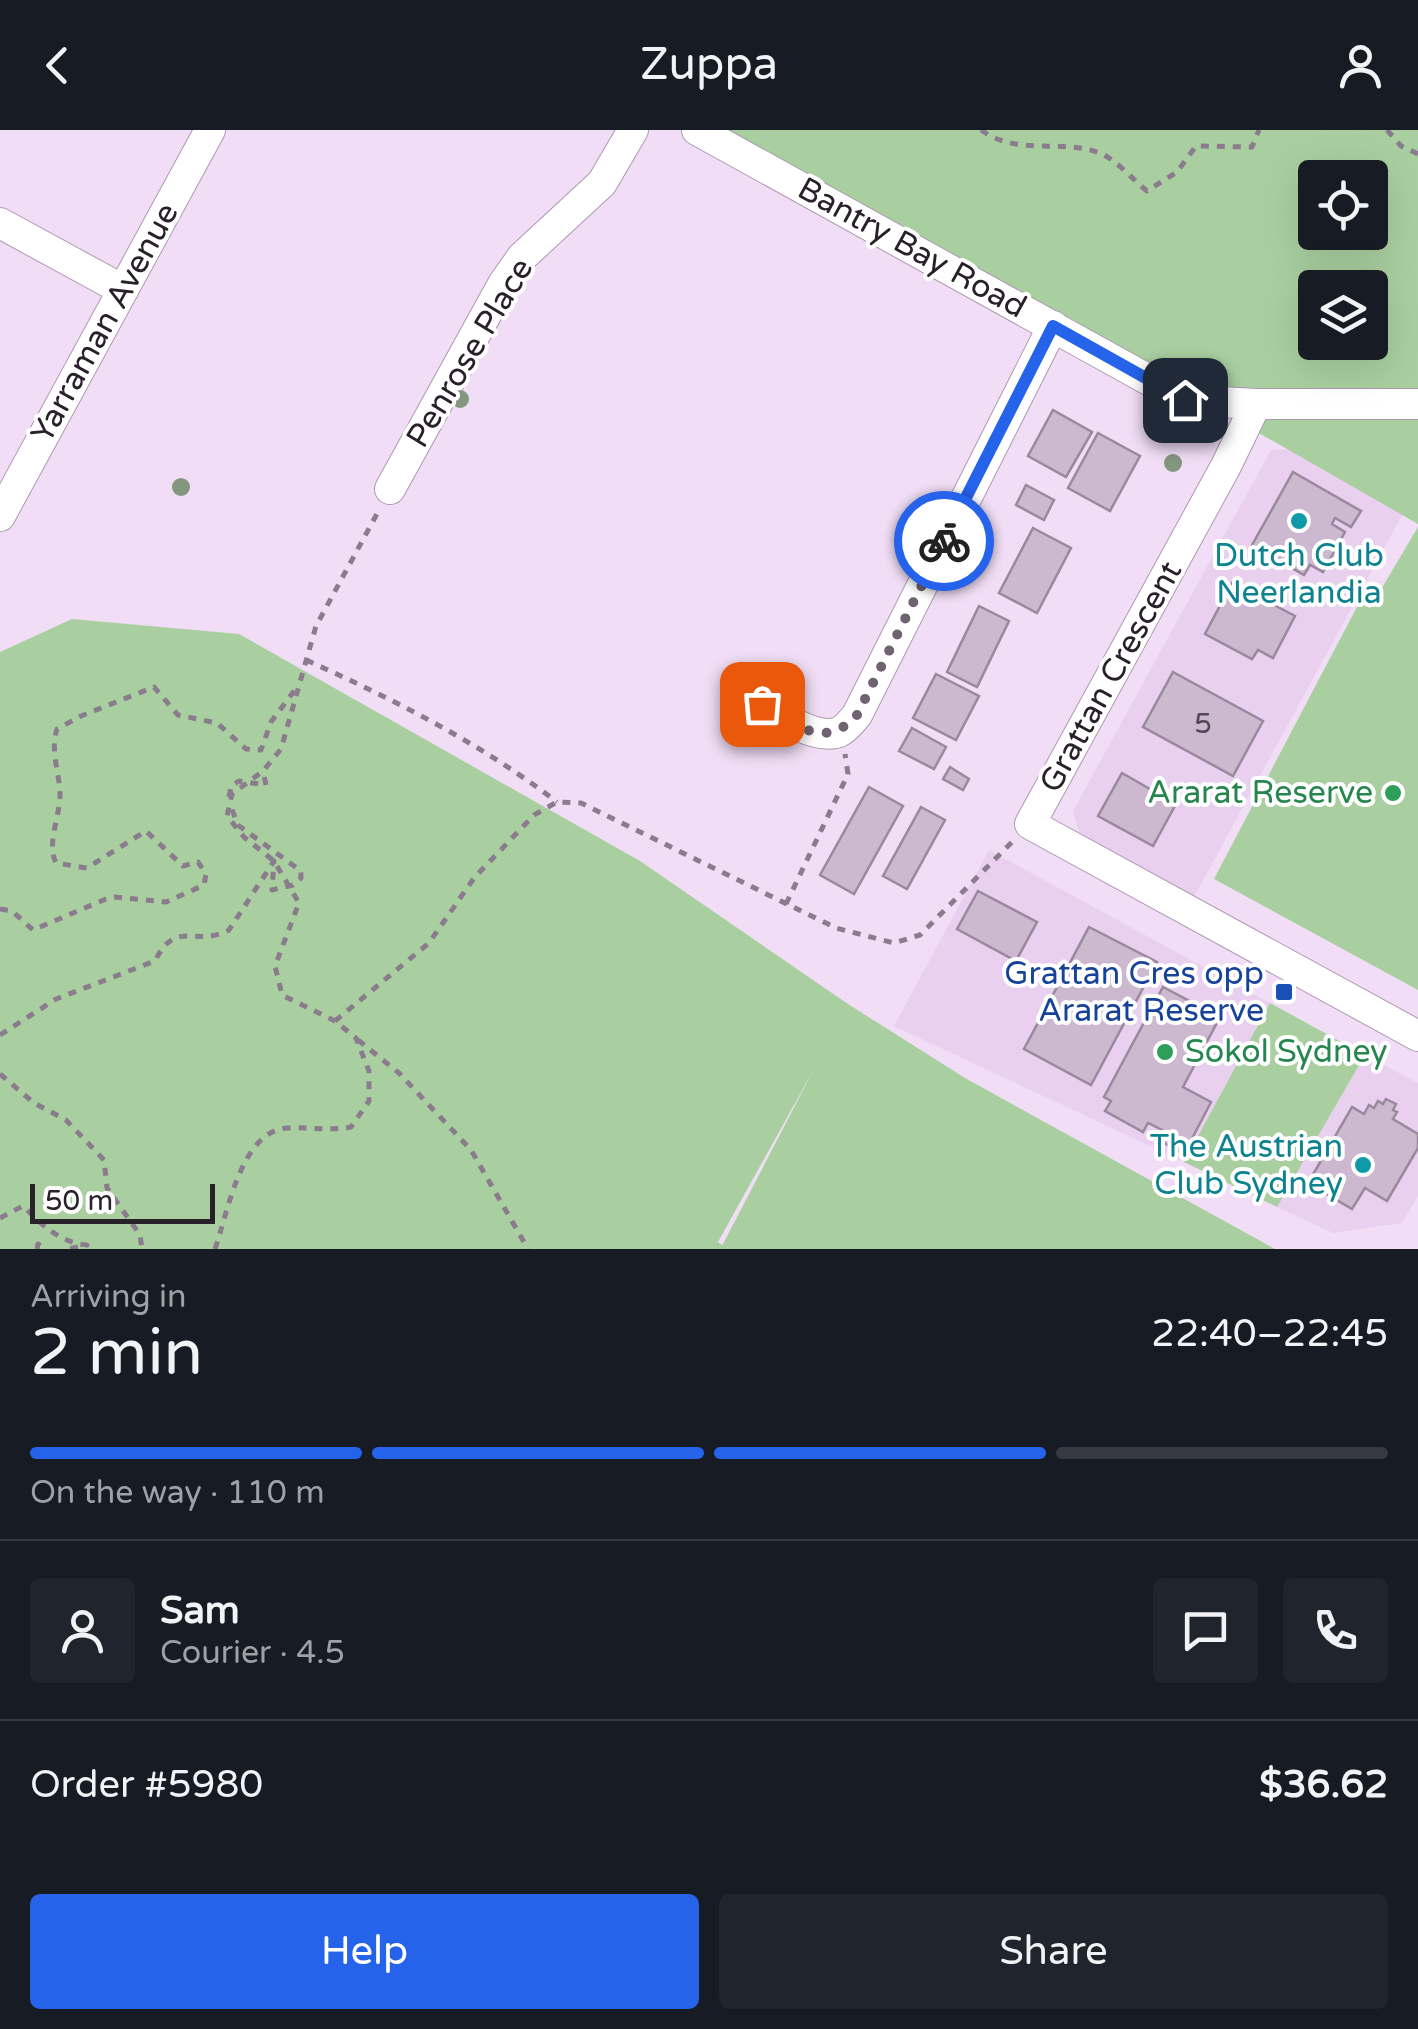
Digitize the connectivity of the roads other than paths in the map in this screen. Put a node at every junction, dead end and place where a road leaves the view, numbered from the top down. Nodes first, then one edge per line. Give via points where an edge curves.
1 (210, 130) edge
2 (633, 130) edge
3 (698, 130) edge
4 (0, 223) edge
5 (124, 290) junction
6 (1053, 326) junction
7 (1256, 404) junction
8 (1418, 404) edge
9 (390, 489) road end
10 (0, 516) edge
11 (737, 688) dead end
12 (1418, 1036) edge

1 - 5 street, Yarraman Avenue
2 - 9 street, Penrose Place via 602,183 522,257 503,284
3 - 6 street, Bantry Bay Road
4 - 5 street
5 - 10 street, Yarraman Avenue
6 - 7 street, Bantry Bay Road via 1185,400
6 - 11 street via 857,715 842,732 822,735
7 - 8 street, Bantry Bay Road
7 - 12 street, Grattan Crescent via 1030,824

